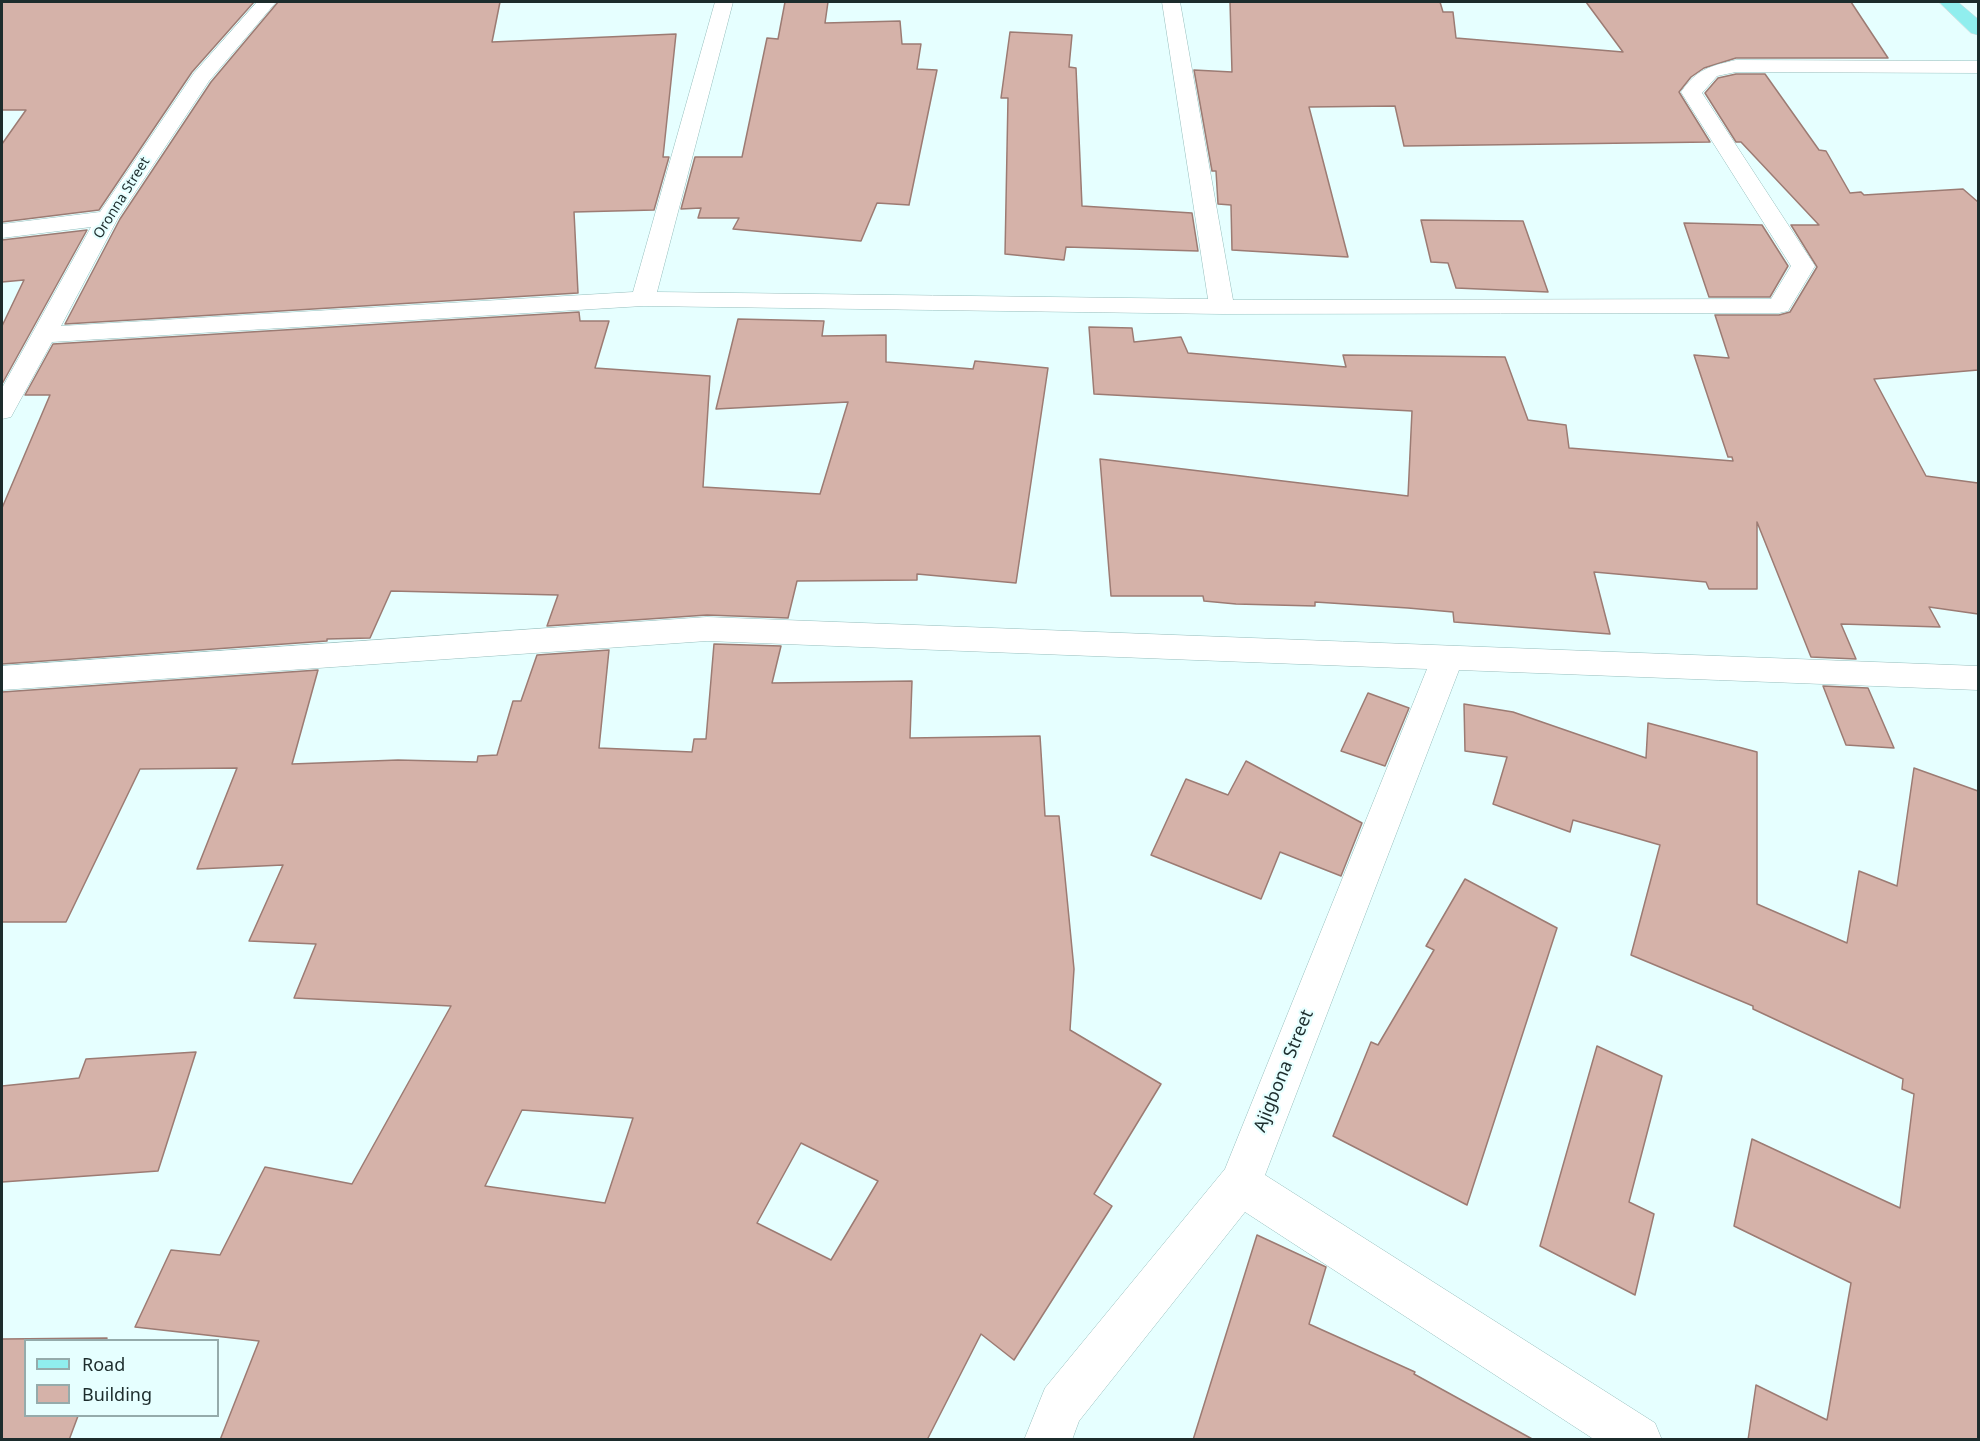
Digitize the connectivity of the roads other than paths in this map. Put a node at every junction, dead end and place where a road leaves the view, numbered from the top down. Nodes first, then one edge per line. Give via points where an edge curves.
1 (267, 2) edge
2 (724, 2) edge
3 (1171, 2) edge
4 (1948, 2) edge
5 (1978, 29) edge
6 (1978, 67) edge
7 (107, 218) junction
8 (2, 231) edge
9 (643, 299) junction
10 (1222, 307) junction
11 (44, 335) junction
12 (2, 411) edge
13 (1447, 659) junction
14 (2, 678) edge
15 (1978, 678) edge
16 (1240, 1184) junction
17 (1048, 1440) edge
18 (1638, 1440) edge

1 - 7 street, Oronna Street via 201,77
2 - 9 street
3 - 10 street
4 - 5 main road
6 - 10 street via 1736,66 1710,72 1691,92 1803,266 1779,306
7 - 8 street
7 - 11 street, Oronna Street
9 - 10 street
9 - 11 street
11 - 12 street, Oronna Street
13 - 14 street via 707,629
13 - 15 street
13 - 16 street, Ajigbona Street
16 - 17 street, Ajigbona Street via 1062,1405
16 - 18 street

